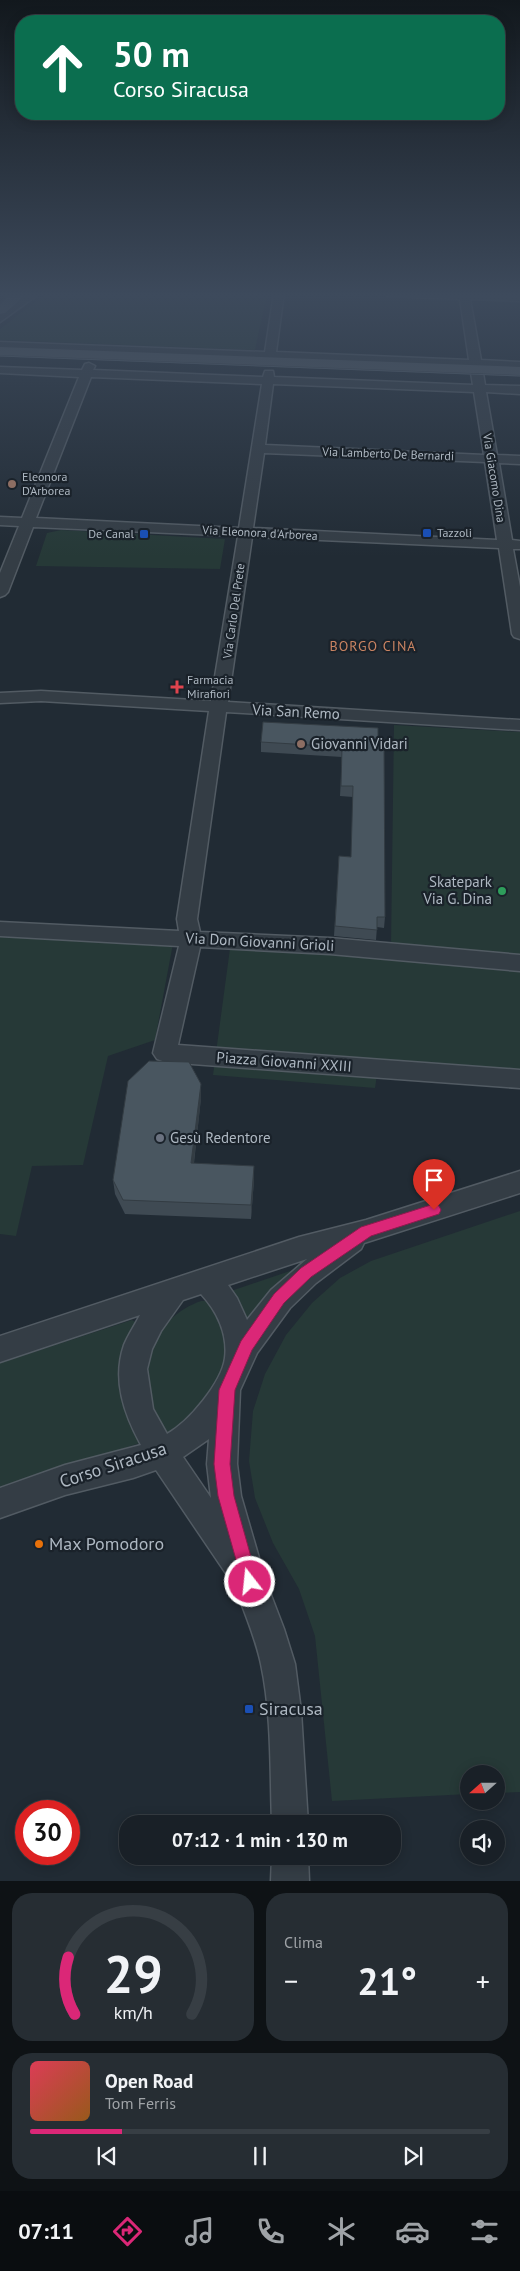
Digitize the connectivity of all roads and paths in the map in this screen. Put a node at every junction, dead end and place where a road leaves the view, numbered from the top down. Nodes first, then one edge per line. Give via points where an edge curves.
1 (85, 381) edge
2 (267, 381) edge
3 (479, 381) edge
4 (492, 381) edge
5 (507, 381) edge
6 (520, 383) edge
7 (520, 390) edge
8 (257, 449) junction
9 (491, 458) junction
10 (520, 460) edge
11 (0, 521) edge
12 (27, 522) junction
13 (244, 532) junction
14 (513, 545) edge
15 (1, 586) edge
16 (520, 634) edge
17 (0, 688) edge
18 (41, 696) junction
19 (0, 698) edge
20 (218, 707) junction
21 (520, 725) edge
22 (0, 929) edge
23 (191, 939) junction
24 (520, 963) edge
25 (520, 1080) edge
26 (520, 1182) edge
27 (366, 1231) junction
28 (206, 1280) junction
29 (173, 1292) junction
30 (0, 1349) edge
31 (239, 1361) junction
32 (227, 1390) junction
33 (162, 1453) junction
34 (0, 1503) edge
35 (250, 1582) junction
36 (290, 1815) edge
37 (290, 1865) edge
38 (290, 1881) edge

1 - 12 street
2 - 8 street, Via Carlo Del Prete
3 - 9 street, Via Giacomo Dina
4 - 7 street
5 - 6 main road
8 - 9 street, Via Lamberto De Bernardi
8 - 13 street, Via Carlo Del Prete
9 - 10 street, Via Lamberto De Bernardi
9 - 14 street, Via Giacomo Dina
11 - 12 street, Via Eleonora d'Arborea
12 - 13 street, Via Eleonora d'Arborea
12 - 15 street
13 - 14 street, Via Eleonora d'Arborea
13 - 20 street, Via Carlo Del Prete
14 - 16 street, Via Giacomo Dina
17 - 18 street, Via San Remo
18 - 19 street, Via San Remo
18 - 20 street, Via San Remo
20 - 21 street, Via San Remo
20 - 23 street, Via Carlo Del Prete via 188,919
22 - 23 street, Via Don Giovanni Grioli
23 - 24 street, Via Don Giovanni Grioli via 330,946
23 - 25 street, Piazza Giovanni XXIII via 165,1053
26 - 27 street, Corso Siracusa
27 - 28 street, Corso Siracusa
27 - 31 street, Corso Siracusa via 306,1273 279,1299 259,1325
28 - 29 street, Corso Siracusa
28 - 31 street via 219,1293 234,1318 239,1338
29 - 30 street, Corso Siracusa
29 - 33 street via 138,1346 133,1369 139,1412
31 - 32 street, Corso Siracusa
32 - 33 street, Corso Siracusa via 195,1432
32 - 35 street via 222,1464 226,1496
33 - 34 street, Corso Siracusa via 62,1481
33 - 35 street
35 - 36 street via 278,1664
37 - 38 street

